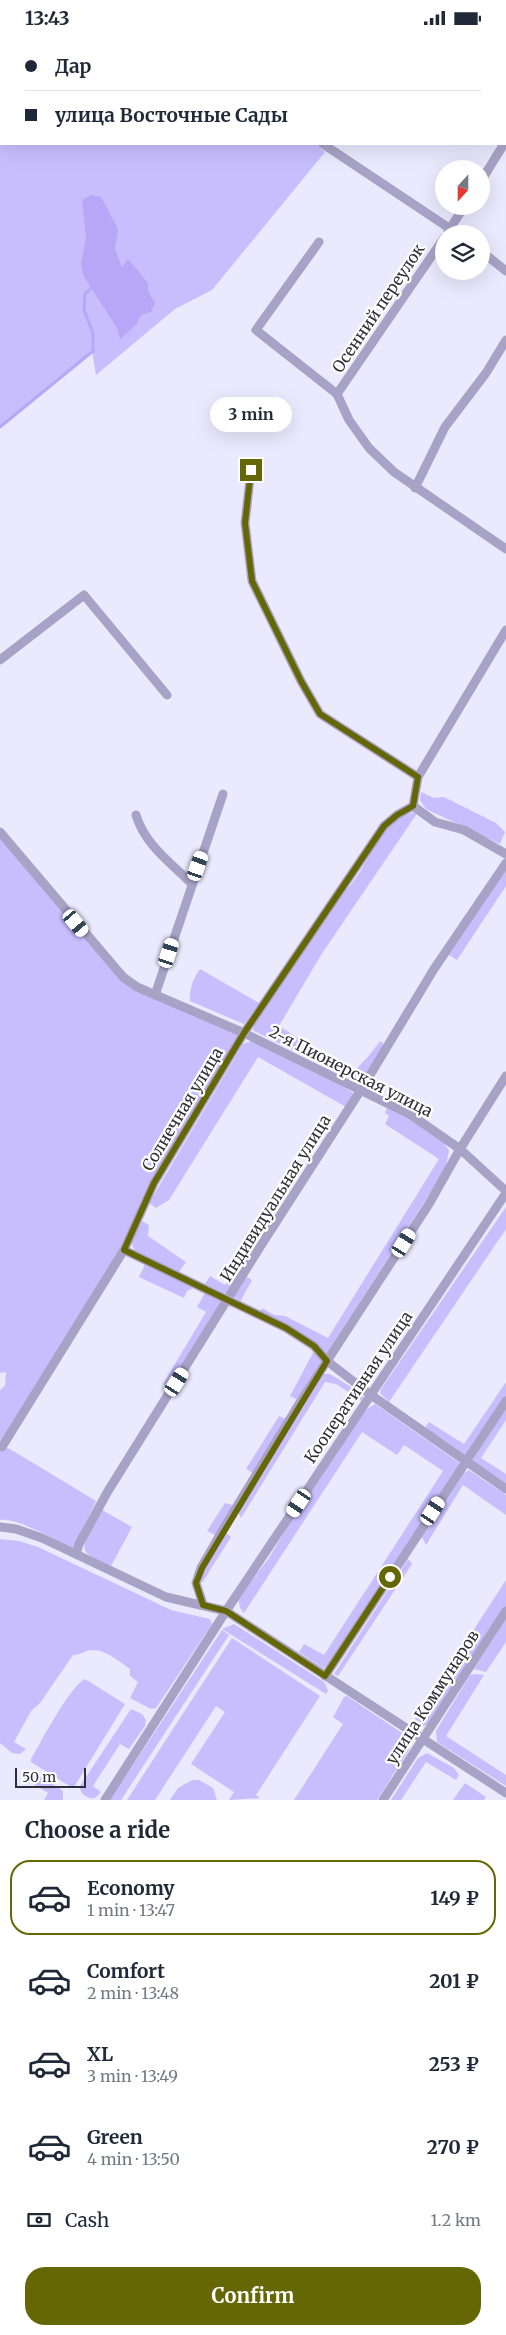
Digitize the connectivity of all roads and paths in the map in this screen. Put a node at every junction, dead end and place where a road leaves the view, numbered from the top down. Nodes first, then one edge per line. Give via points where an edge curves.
1 (325, 145) edge
2 (503, 145) edge
3 (490, 166) edge
4 (439, 225) edge
5 (319, 241) dead end
6 (435, 251) edge
7 (490, 258) edge
8 (506, 271) edge
9 (506, 340) edge
10 (338, 394) junction
11 (251, 470) dead end
12 (415, 488) junction
13 (506, 549) edge
14 (506, 630) edge
15 (0, 660) edge
16 (166, 695) dead end
17 (418, 777) junction
18 (223, 794) dead end
19 (413, 806) junction
20 (136, 815) dead end
21 (0, 832) edge
22 (506, 853) edge
23 (506, 863) edge
24 (192, 884) junction
25 (155, 995) junction
26 (244, 1033) junction
27 (506, 1076) edge
28 (361, 1090) junction
29 (460, 1149) junction
30 (506, 1192) edge
31 (124, 1250) junction
32 (229, 1299) junction
33 (327, 1361) junction
34 (371, 1395) junction
35 (506, 1401) edge
36 (2, 1447) dead end
37 (466, 1462) junction
38 (506, 1489) edge
39 (1, 1527) edge
40 (76, 1554) junction
41 (203, 1605) junction
42 (226, 1611) junction
43 (506, 1611) edge
44 (325, 1676) junction
45 (423, 1740) junction
46 (506, 1793) edge
47 (105, 1800) edge
48 (383, 1800) edge

1 - 4 street
2 - 3 street
5 - 10 street via 256,330
6 - 10 street, Осенний переулок
7 - 8 street
9 - 12 street via 486,373 444,427
10 - 12 street via 349,420 369,448
11 - 17 street via 245,523 252,581 301,681 320,714
12 - 13 street
14 - 17 street
15 - 16 street via 84,595
17 - 19 street
18 - 24 street
19 - 22 street via 435,822 464,830
19 - 26 street, Солнечная улица via 384,826
20 - 24 street via 149,842
21 - 25 street, 2-я Пионерская улица via 123,977
23 - 28 street, Индивидуальная улица via 434,969
24 - 25 street
25 - 26 street, 2-я Пионерская улица
26 - 28 street, 2-я Пионерская улица
26 - 31 street, Солнечная улица via 154,1183
27 - 29 street
28 - 29 street, 2-я Пионерская улица via 411,1115
28 - 32 street, Индивидуальная улица
29 - 30 street, 2-я Пионерская улица
29 - 33 street via 420,1219
30 - 34 street, Кооперативная улица
31 - 32 street
31 - 36 street, Солнечная улица
32 - 33 street via 293,1332 314,1346
32 - 40 street, Индивидуальная улица via 108,1491
33 - 34 street
33 - 41 street via 202,1568 196,1583
34 - 37 street
34 - 42 street, Кооперативная улица
35 - 37 street
37 - 38 street
37 - 44 street
39 - 40 street via 42,1538
40 - 41 street via 166,1597
41 - 42 street
42 - 44 street
42 - 47 street, Кооперативная улица
43 - 45 street, улица Коммунаров
44 - 45 street
45 - 46 street
45 - 48 street, улица Коммунаров

